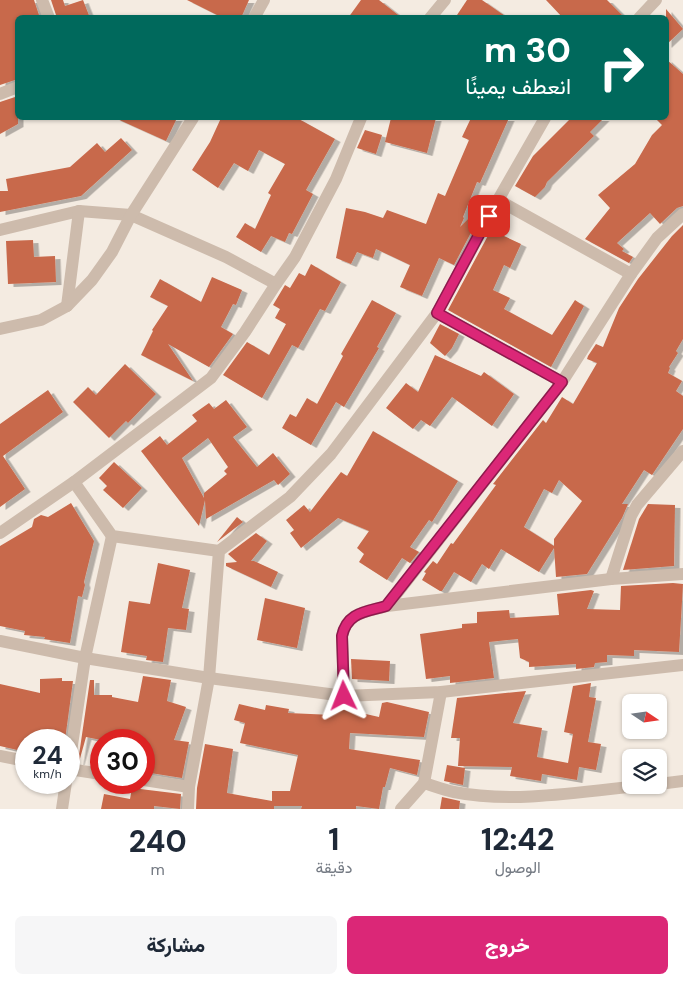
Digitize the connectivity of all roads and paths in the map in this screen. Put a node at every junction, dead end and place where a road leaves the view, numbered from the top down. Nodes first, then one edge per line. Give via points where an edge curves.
1 (42, 0) edge
2 (264, 0) edge
3 (445, 0) edge
4 (656, 0) edge
5 (48, 15) edge
6 (256, 15) edge
7 (432, 15) edge
8 (642, 15) edge
9 (15, 87) edge
10 (0, 94) edge
11 (192, 120) edge
12 (360, 120) edge
13 (544, 120) edge
14 (498, 200) junction
15 (79, 211) junction
16 (683, 214) edge
17 (131, 215) junction
18 (0, 230) edge
19 (631, 274) junction
20 (276, 284) junction
21 (67, 306) junction
22 (437, 313) junction
23 (0, 329) edge
24 (562, 382) junction
25 (683, 452) edge
26 (74, 482) junction
27 (0, 533) edge
28 (112, 536) junction
29 (219, 551) junction
30 (683, 574) edge
31 (611, 579) junction
32 (386, 606) junction
33 (0, 641) edge
34 (85, 658) junction
35 (683, 665) edge
36 (210, 678) junction
37 (442, 692) junction
38 (344, 696) junction
39 (74, 729) edge
40 (0, 756) edge
41 (15, 759) edge
42 (683, 781) edge
43 (155, 782) edge
44 (424, 783) junction
45 (667, 783) edge
46 (622, 787) edge
47 (189, 788) junction
48 (64, 794) edge
49 (62, 809) edge
50 (188, 809) edge
51 (401, 809) edge

1 - 5 street
2 - 6 street
3 - 7 street
4 - 8 street
9 - 10 street
11 - 17 street
12 - 20 street via 315,221
13 - 14 street
14 - 19 street
14 - 22 street
15 - 17 street
15 - 18 street
15 - 21 street
16 - 19 street via 657,238
17 - 20 street via 226,257
17 - 21 street via 107,259
19 - 24 street
20 - 26 street via 211,378
21 - 23 street via 41,320
22 - 24 street
22 - 29 street via 331,454 290,497
24 - 32 street
25 - 31 street via 634,510
26 - 27 street
26 - 28 street
28 - 29 street
28 - 34 street
29 - 36 street
30 - 31 street
31 - 32 street
32 - 38 street via 350,618 344,628
33 - 34 street
34 - 36 street
34 - 39 street
35 - 37 street
36 - 38 street
36 - 47 street
37 - 38 street
37 - 44 street
40 - 41 street
42 - 45 street
43 - 47 street
44 - 46 street via 454,792 487,796
44 - 51 street
47 - 50 street
48 - 49 street

